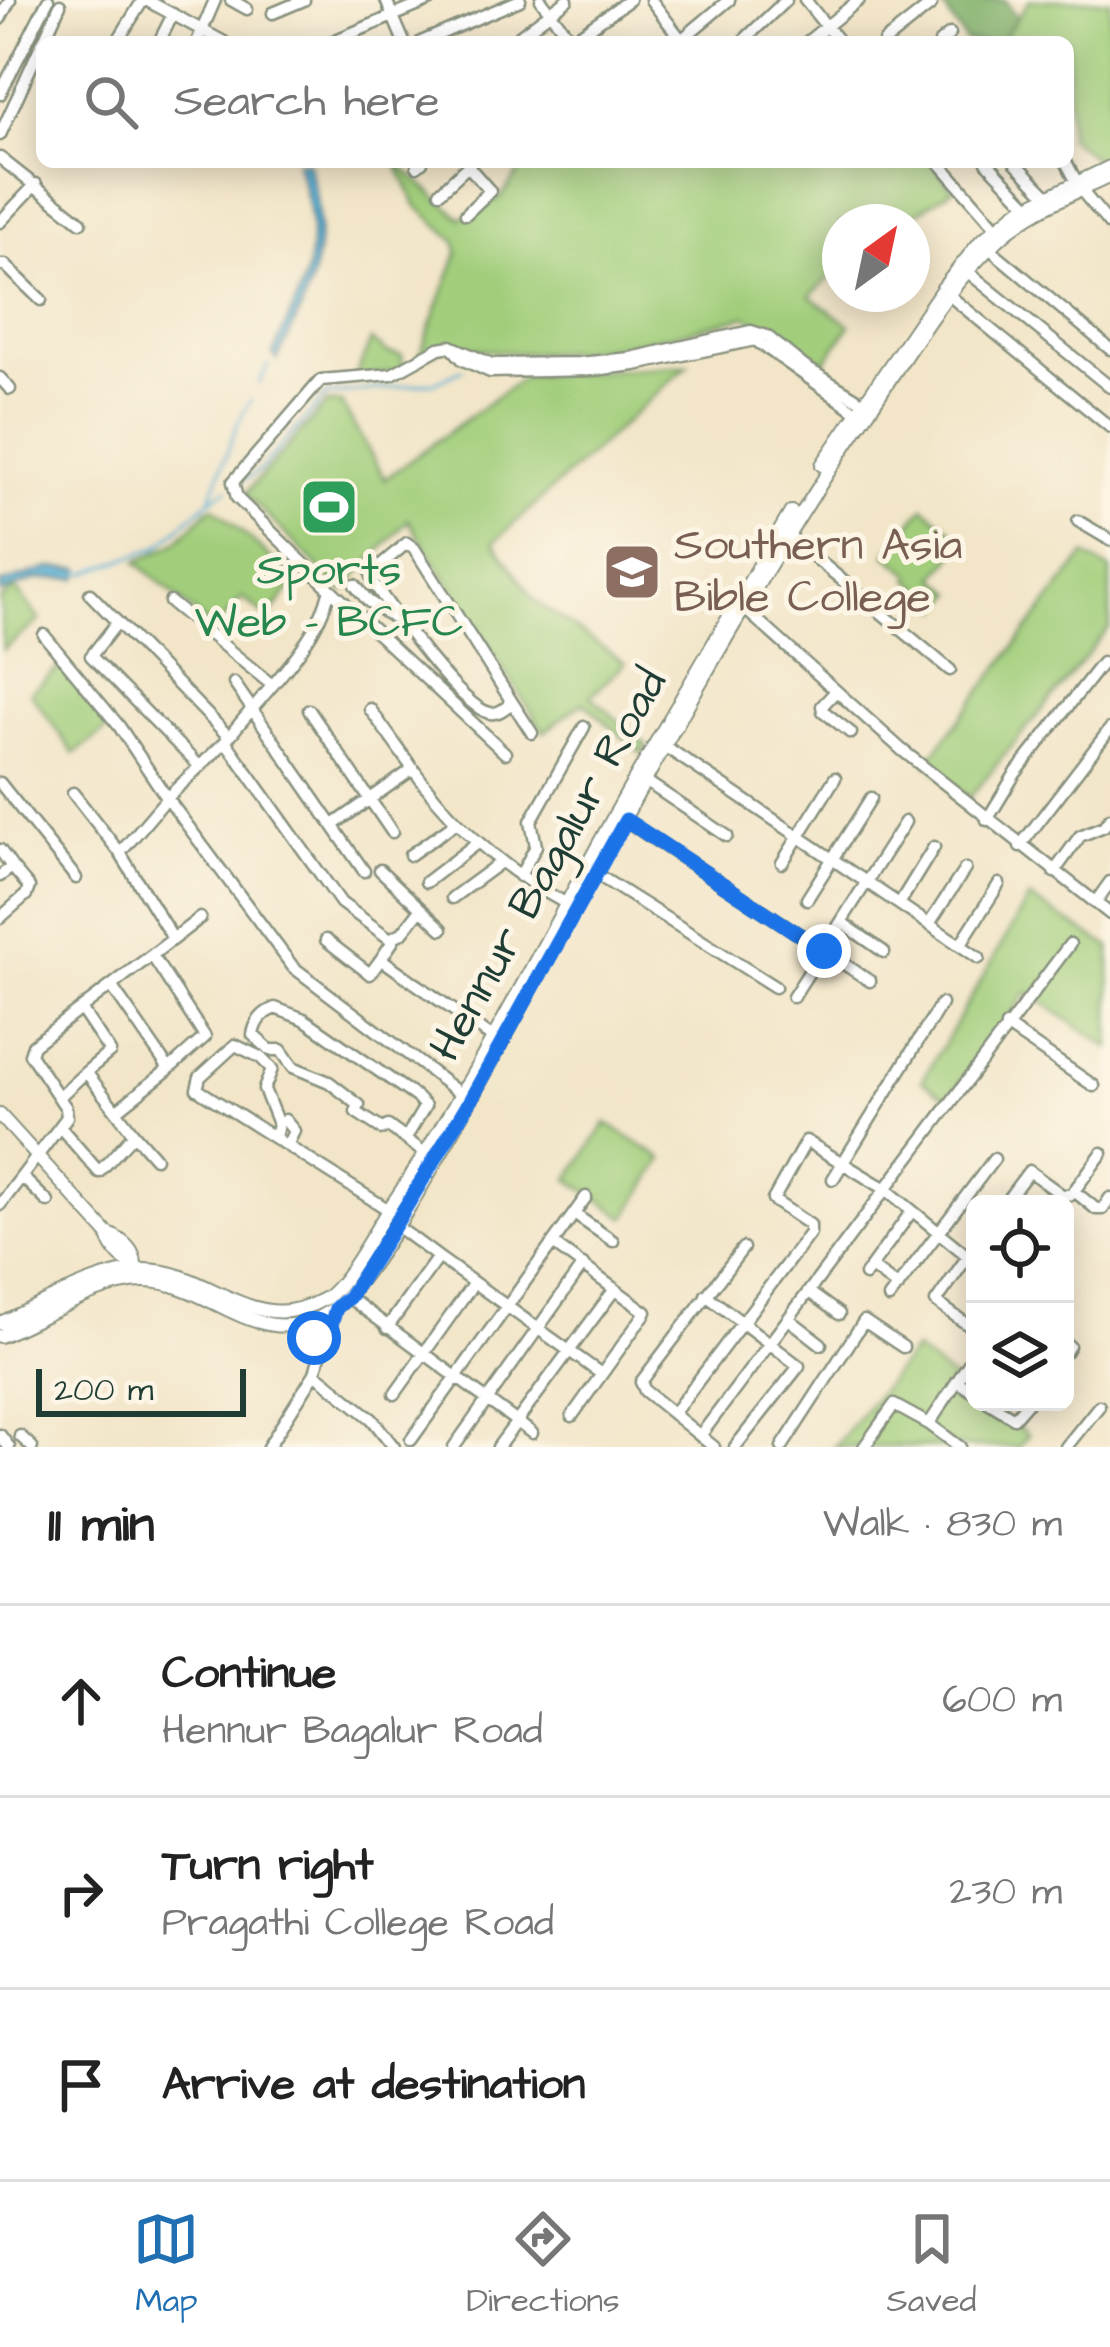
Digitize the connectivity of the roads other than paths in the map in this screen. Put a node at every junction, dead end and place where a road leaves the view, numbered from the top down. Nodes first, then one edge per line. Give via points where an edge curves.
1 (10, 0) edge
2 (144, 0) edge
3 (215, 0) edge
4 (231, 0) edge
5 (304, 0) edge
6 (386, 0) edge
7 (431, 0) edge
8 (520, 0) edge
9 (541, 0) edge
10 (567, 0) edge
11 (629, 0) edge
12 (729, 0) edge
13 (786, 0) edge
14 (805, 0) edge
15 (859, 0) edge
16 (54, 2) edge
17 (656, 2) edge
18 (931, 5) dead end
19 (173, 9) edge
20 (247, 9) dead end
21 (550, 13) junction
22 (273, 14) dead end
23 (394, 16) junction
24 (0, 19) edge
25 (826, 26) junction
26 (44, 36) edge
27 (121, 36) edge
28 (200, 36) edge
29 (346, 36) edge
30 (402, 36) edge
31 (436, 36) edge
32 (520, 36) edge
33 (568, 36) edge
34 (579, 36) edge
35 (679, 36) edge
36 (688, 36) edge
37 (748, 36) edge
38 (814, 36) edge
39 (834, 36) edge
40 (892, 36) edge
41 (36, 56) edge
42 (0, 94) edge
43 (0, 135) edge
44 (0, 158) edge
45 (1110, 167) edge
46 (466, 168) edge
47 (473, 168) edge
48 (944, 168) edge
49 (993, 168) edge
50 (1021, 168) edge
51 (1069, 168) edge
52 (1110, 176) edge
53 (36, 184) junction
54 (1078, 186) junction
55 (440, 192) dead end
56 (1047, 195) junction
57 (1028, 205) junction
58 (466, 214) dead end
59 (2, 218) edge
60 (81, 222) dead end
61 (1110, 226) edge
62 (999, 231) junction
63 (989, 248) junction
64 (0, 265) edge
65 (968, 272) junction
66 (41, 300) dead end
67 (942, 300) junction
68 (1110, 349) edge
69 (0, 378) edge
70 (1110, 387) edge
71 (10, 389) dead end
72 (860, 408) junction
73 (1110, 427) edge
74 (1078, 521) dead end
75 (788, 535) junction
76 (1110, 540) edge
77 (753, 585) junction
78 (330, 590) junction
79 (90, 594) dead end
80 (341, 600) junction
81 (170, 602) dead end
82 (745, 609) junction
83 (401, 622) junction
84 (116, 624) junction
85 (44, 635) dead end
86 (421, 651) junction
87 (408, 663) junction
88 (1102, 663) dead end
89 (950, 670) dead end
90 (234, 683) dead end
91 (272, 686) junction
92 (835, 692) junction
93 (510, 699) junction
94 (251, 708) junction
95 (370, 709) dead end
96 (309, 710) dead end
97 (584, 728) dead end
98 (1110, 729) edge
99 (532, 733) dead end
100 (851, 734) dead end
101 (228, 739) junction
102 (666, 747) junction
103 (505, 753) dead end
104 (200, 767) junction
105 (413, 769) junction
106 (836, 778) dead end
107 (647, 782) junction
108 (0, 783) edge
109 (73, 793) dead end
110 (167, 798) junction
111 (871, 798) dead end
112 (369, 801) junction
113 (1110, 818) edge
114 (626, 820) junction
115 (987, 820) junction
116 (457, 822) junction
117 (905, 823) dead end
118 (333, 825) junction
119 (392, 832) dead end
120 (727, 836) dead end
121 (799, 837) junction
122 (477, 844) junction
123 (1020, 847) junction
124 (934, 848) dead end
125 (0, 850) edge
126 (120, 854) junction
127 (410, 855) dead end
128 (834, 860) junction
129 (501, 862) junction
130 (782, 863) dead end
131 (12, 867) junction
132 (965, 869) dead end
133 (380, 870) dead end
134 (364, 871) dead end
135 (1054, 872) junction
136 (596, 874) junction
137 (0, 876) edge
138 (520, 876) junction
139 (76, 878) dead end
140 (426, 882) dead end
141 (866, 882) junction
142 (1110, 882) edge
143 (999, 884) dead end
144 (452, 898) dead end
145 (807, 899) dead end
146 (1095, 903) junction
147 (567, 904) junction
148 (899, 904) junction
149 (420, 910) junction
150 (1110, 914) edge
151 (0, 918) edge
152 (200, 918) dead end
153 (841, 922) junction
154 (929, 924) junction
155 (442, 929) dead end
156 (391, 938) junction
157 (173, 939) junction
158 (326, 940) dead end
159 (1070, 944) dead end
160 (960, 945) junction
161 (824, 951) junction
162 (884, 952) dead end
163 (153, 957) junction
164 (979, 958) dead end
165 (382, 959) junction
166 (869, 982) dead end
167 (112, 987) junction
168 (775, 987) dead end
169 (793, 997) dead end
170 (941, 1004) dead end
171 (81, 1009) junction
172 (1006, 1026) junction
173 (493, 1038) junction
174 (169, 1069) junction
175 (86, 1072) junction
176 (1094, 1086) dead end
177 (58, 1096) junction
178 (466, 1097) junction
179 (116, 1111) junction
180 (0, 1114) edge
181 (285, 1120) dead end
182 (60, 1126) junction
183 (409, 1132) junction
184 (134, 1133) junction
185 (281, 1142) junction
186 (430, 1148) junction
187 (1102, 1153) dead end
188 (37, 1157) junction
189 (155, 1158) dead end
190 (994, 1159) dead end
191 (842, 1162) junction
192 (22, 1177) junction
193 (832, 1179) dead end
194 (887, 1190) junction
195 (1074, 1191) junction
196 (1011, 1195) edge
197 (1061, 1195) edge
198 (1064, 1195) edge
199 (586, 1197) dead end
200 (1110, 1198) edge
201 (48, 1202) dead end
202 (0, 1204) edge
203 (912, 1210) junction
204 (574, 1214) junction
205 (394, 1218) junction
206 (940, 1234) junction
207 (613, 1241) dead end
208 (553, 1244) junction
209 (743, 1248) dead end
210 (966, 1251) edge
211 (438, 1257) junction
212 (966, 1263) edge
213 (583, 1265) junction
214 (138, 1271) junction
215 (474, 1283) junction
216 (898, 1287) junction
217 (616, 1289) junction
218 (809, 1292) junction
219 (706, 1295) junction
220 (349, 1297) junction
221 (890, 1298) dead end
222 (332, 1302) junction
223 (508, 1307) junction
224 (839, 1314) dead end
225 (789, 1318) junction
226 (0, 1323) edge
227 (744, 1324) junction
228 (966, 1324) edge
229 (290, 1325) junction
230 (387, 1328) junction
231 (539, 1329) junction
232 (0, 1336) edge
233 (770, 1344) junction
234 (821, 1344) dead end
235 (903, 1347) dead end
236 (324, 1349) junction
237 (569, 1351) junction
238 (422, 1355) junction
239 (966, 1368) edge
240 (315, 1373) junction
241 (600, 1373) junction
242 (456, 1380) junction
243 (957, 1381) junction
244 (966, 1387) edge
245 (395, 1394) dead end
246 (487, 1402) junction
247 (1099, 1406) dead end
248 (673, 1414) junction
249 (572, 1416) dead end
250 (516, 1422) junction
251 (929, 1424) junction
252 (532, 1433) dead end
253 (0, 1436) edge
254 (20, 1436) dead end
255 (700, 1436) junction
256 (411, 1440) dead end
257 (10, 1447) edge
258 (32, 1447) edge
259 (268, 1447) edge
260 (394, 1447) edge
261 (454, 1447) edge
262 (499, 1447) edge
263 (714, 1447) edge
264 (735, 1447) edge
265 (782, 1447) edge
266 (864, 1447) edge
267 (960, 1447) edge
268 (1066, 1447) edge

1 - 24 street
2 - 19 street
2 - 27 street
3 - 28 street
4 - 20 street
5 - 22 street
6 - 23 street
7 - 23 street
8 - 31 street
9 - 21 street
10 - 21 street
11 - 34 street
12 - 36 street
13 - 37 street
14 - 25 street
15 - 25 street
16 - 26 street
16 - 42 street
17 - 35 street
18 - 40 street
19 - 28 street
21 - 32 street
21 - 33 street
23 - 29 street
23 - 30 street
25 - 38 street
25 - 39 street
41 - 43 street
44 - 53 street
45 - 54 main road, Hennur Bagalur Road
46 - 55 street
47 - 58 street via 490,191
48 - 62 street
49 - 57 street
50 - 56 street
51 - 54 street
52 - 54 main road, Hennur Bagalur Road
53 - 59 street
53 - 60 street
54 - 56 main road, Hennur Bagalur Road
54 - 61 street
54 - 62 main road, Hennur Bagalur Road
56 - 57 main road, Hennur Bagalur Road
57 - 62 main road, Hennur Bagalur Road
62 - 63 main road, Hennur Bagalur Road
62 - 67 main road, Hennur Bagalur Road
63 - 65 main road, Hennur Bagalur Road
63 - 68 street
64 - 66 street
65 - 67 main road, Hennur Bagalur Road
65 - 70 street
67 - 72 main road, Hennur Bagalur Road
67 - 73 street
67 - 75 main road, Hennur Bagalur Road
69 - 71 street
72 - 77 main road, Hennur Bagalur Road
72 - 78 street via 747,340 579,363 492,364 451,346 392,374 321,380 234,486
74 - 76 street
75 - 77 main road, Hennur Bagalur Road
75 - 89 street
77 - 82 main road, Hennur Bagalur Road
77 - 147 main road, Hennur Bagalur Road
78 - 80 street
78 - 91 street via 323,616
79 - 84 street
80 - 83 street via 360,581
80 - 87 street
81 - 91 street
82 - 92 street
82 - 102 main road, Hennur Bagalur Road
83 - 86 street
83 - 93 street via 371,574 406,543
84 - 101 street
84 - 104 street via 91,656
85 - 110 street
86 - 87 street
86 - 93 street via 488,713
87 - 103 street
88 - 115 street
90 - 94 street
91 - 94 street
92 - 100 street via 823,711
92 - 115 street
93 - 99 street
94 - 101 street
94 - 118 street
95 - 105 street
96 - 112 street
97 - 138 street via 530,821 536,846
98 - 123 street
101 - 104 street
101 - 156 street via 341,902
102 - 107 main road, Hennur Bagalur Road
102 - 121 street
104 - 110 street
105 - 112 street
105 - 116 street
106 - 121 street
107 - 114 main road, Hennur Bagalur Road
107 - 120 street
108 - 139 street
109 - 126 street
110 - 126 street
110 - 178 street via 293,968
111 - 128 street
112 - 118 street
112 - 119 street
113 - 135 street via 1080,836
114 - 136 main road, Hennur Bagalur Road
114 - 161 street
115 - 123 street
116 - 122 street
116 - 127 street
117 - 141 street
118 - 134 street
121 - 128 street
121 - 130 street
122 - 129 street
122 - 140 street
123 - 135 street
124 - 148 street
125 - 131 street
126 - 157 street
128 - 141 street
128 - 145 street
129 - 138 street
129 - 144 street
131 - 137 street
131 - 151 street via 29,891
132 - 154 street
133 - 149 street
135 - 146 street
136 - 168 street
136 - 178 main road, Hennur Bagalur Road
138 - 147 street
141 - 148 street
141 - 153 street
142 - 146 street
143 - 160 street
146 - 150 street
147 - 173 main road, Hennur Bagalur Road
148 - 154 street
149 - 155 street
149 - 156 street
152 - 157 street
153 - 161 street
153 - 162 street
154 - 160 street
156 - 165 street
157 - 163 street
158 - 165 street via 370,974
159 - 172 street
160 - 164 street
161 - 166 street
161 - 169 street
163 - 167 street
163 - 174 street via 205,1037
165 - 173 street
167 - 171 street
167 - 174 street
170 - 191 street
171 - 175 street via 110,1052
171 - 177 street via 31,1049
172 - 176 street
172 - 194 street
173 - 178 main road, Hennur Bagalur Road
174 - 179 street
175 - 177 street
175 - 179 street
177 - 182 street via 67,1117
178 - 186 main road, Hennur Bagalur Road
178 - 205 main road, Hennur Bagalur Road
179 - 184 street
180 - 188 main road
181 - 185 street via 294,1131
182 - 184 street via 99,1172
182 - 188 street
183 - 183 street via 356,1112 359,1105 328,1082 270,1050 254,1027 274,1008 304,1019 416,1097 424,1106
183 - 186 street
184 - 189 street
185 - 185 street via 263,1089 272,1069 235,1045 197,1089
185 - 205 street
186 - 205 main road, Hennur Bagalur Road
187 - 195 street
188 - 192 street
188 - 214 main road via 134,1254
190 - 206 street
191 - 193 street
191 - 194 street
191 - 227 street via 806,1141 773,1200 810,1233
192 - 201 street
192 - 202 street
194 - 203 street
194 - 218 street
195 - 198 street
195 - 200 street via 1096,1209
196 - 197 street via 1029,1172
199 - 204 street
203 - 206 street
203 - 216 street via 868,1271
204 - 207 street
204 - 208 street
205 - 211 street
205 - 220 main road, Hennur Bagalur Road
205 - 222 main road, Hennur Bagalur Road
206 - 210 street
206 - 216 street
208 - 213 street
208 - 223 street
209 - 219 street
211 - 215 street
211 - 230 street
212 - 228 street via 936,1302
213 - 217 street
213 - 231 street
214 - 222 main road, Hennur Bagalur Road via 173,1273 268,1312
214 - 226 main road
214 - 229 main road via 261,1323
214 - 232 main road
215 - 223 street
215 - 238 street
216 - 221 street
217 - 237 street
217 - 241 street via 646,1312
218 - 224 street
218 - 225 street
219 - 227 street
219 - 248 street via 641,1382
220 - 222 main road, Hennur Bagalur Road
220 - 230 street
222 - 229 main road, Hennur Bagalur Road via 315,1320
222 - 236 street
223 - 231 street
223 - 242 street
225 - 233 street
225 - 234 street
227 - 233 street
227 - 248 street
229 - 236 main road
230 - 238 street
231 - 237 street
231 - 246 street
233 - 255 street
233 - 264 street via 799,1366
235 - 265 street via 864,1321
236 - 240 street
237 - 241 street
237 - 250 street
238 - 242 street
238 - 245 street
239 - 243 street
240 - 259 street
240 - 260 street
241 - 249 street
242 - 246 street
242 - 256 street
243 - 244 street
243 - 251 street
246 - 250 street
246 - 261 street
247 - 268 street
248 - 255 street
250 - 252 street
250 - 262 street
251 - 266 street via 894,1405
251 - 267 street
253 - 257 street
254 - 258 street
255 - 263 street

